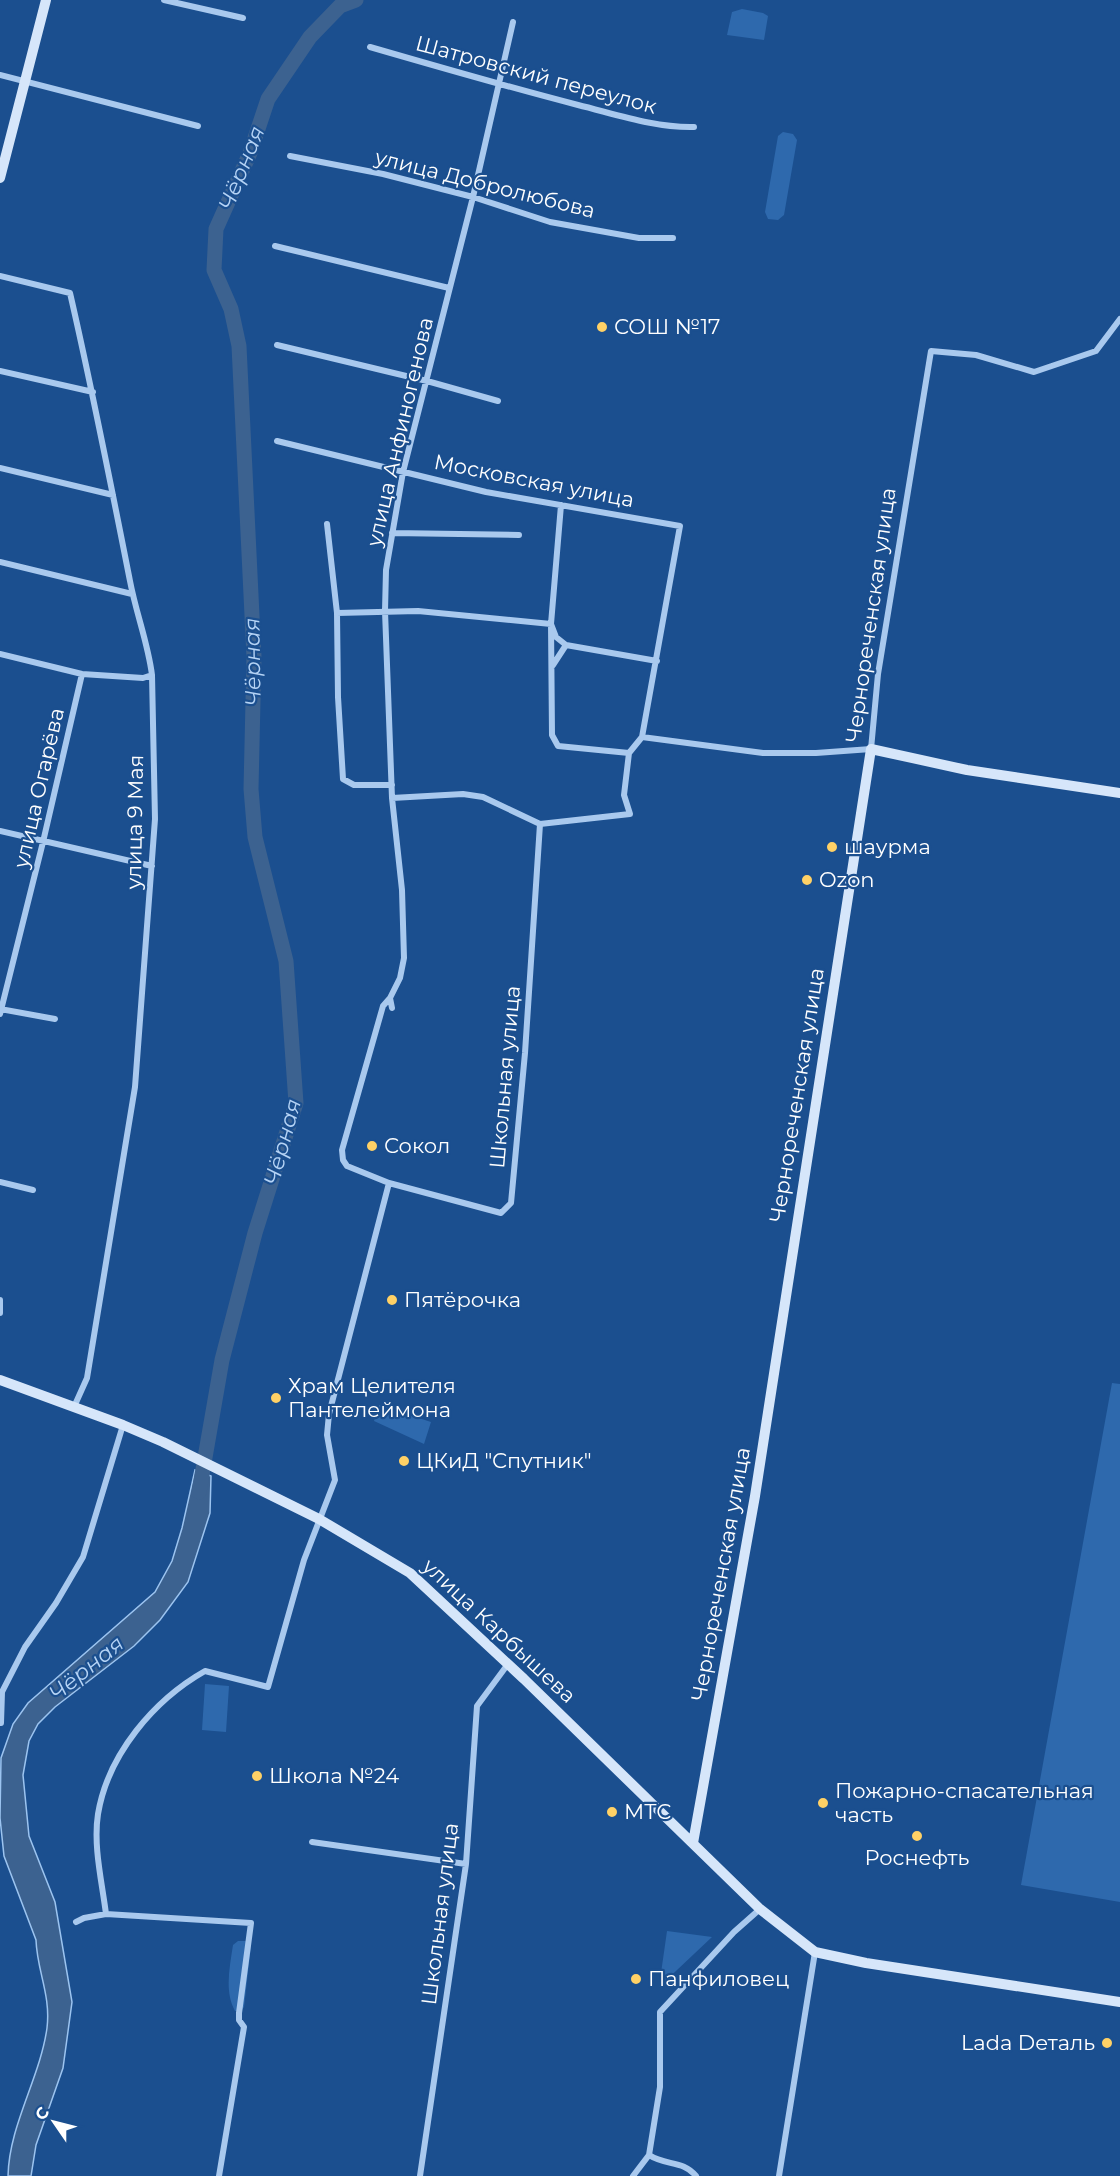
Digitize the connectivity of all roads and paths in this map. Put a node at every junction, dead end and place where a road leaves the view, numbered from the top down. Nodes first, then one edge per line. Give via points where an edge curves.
1 (46, 0) edge
2 (164, 0) edge
3 (243, 18) dead end
4 (513, 22) dead end
5 (370, 47) dead end
6 (0, 75) edge
7 (25, 81) junction
8 (499, 84) junction
9 (198, 126) dead end
10 (694, 127) dead end
11 (291, 156) dead end
12 (0, 175) edge
13 (473, 196) junction
14 (673, 238) dead end
15 (275, 246) dead end
16 (0, 276) edge
17 (449, 288) junction
18 (1120, 319) edge
19 (277, 345) dead end
20 (0, 371) edge
21 (427, 381) junction
22 (93, 392) junction
23 (498, 401) dead end
24 (277, 441) dead end
25 (0, 468) edge
26 (403, 472) junction
27 (113, 495) junction
28 (561, 505) junction
29 (327, 524) dead end
30 (392, 533) junction
31 (519, 535) dead end
32 (0, 562) edge
33 (132, 594) junction
34 (385, 611) junction
35 (337, 613) junction
36 (550, 624) junction
37 (566, 645) junction
38 (0, 654) edge
39 (657, 661) junction
40 (553, 665) junction
41 (82, 674) junction
42 (152, 675) junction
43 (642, 737) junction
44 (871, 749) junction
45 (629, 753) junction
46 (392, 785) junction
47 (1120, 793) edge
48 (392, 798) junction
49 (540, 824) junction
50 (0, 831) edge
51 (43, 842) junction
52 (152, 866) junction
53 (390, 998) junction
54 (392, 1008) dead end
55 (0, 1010) edge
56 (55, 1019) dead end
57 (0, 1182) edge
58 (389, 1183) junction
59 (33, 1190) dead end
60 (0, 1300) edge
61 (0, 1313) edge
62 (0, 1380) edge
63 (74, 1407) junction
64 (123, 1425) junction
65 (319, 1520) junction
66 (508, 1664) junction
67 (1, 1723) edge
68 (312, 1842) dead end
69 (693, 1843) junction
70 (466, 1864) junction
71 (760, 1909) junction
72 (106, 1914) junction
73 (76, 1922) dead end
74 (815, 1952) junction
75 (1120, 2002) edge
76 (649, 2155) junction
77 (219, 2176) edge
78 (420, 2176) edge
79 (633, 2176) edge
80 (696, 2176) edge
81 (779, 2176) edge

1 - 7 main road
2 - 3 street
4 - 8 street, улица Анфиногенова
5 - 8 street, Шатровский переулок
6 - 7 street
7 - 9 street
7 - 12 main road
8 - 10 street, Шатровский переулок via 673,127
8 - 13 street, улица Анфиногенова
11 - 13 street, улица Добролюбова
13 - 14 street, улица Добролюбова via 550,222 639,238
13 - 17 street, улица Анфиногенова
15 - 17 street
16 - 22 street, улица 9 Мая via 70,293
17 - 21 street, улица Анфиногенова
18 - 44 street, Чернореченская улица via 1096,351 1034,372 976,355 931,351 878,674
19 - 21 street
20 - 22 street
21 - 23 street
21 - 26 street, улица Анфиногенова
22 - 27 street, улица 9 Мая
24 - 26 street, Московская улица
25 - 27 street
26 - 28 street, Московская улица
26 - 30 street, улица Анфиногенова
27 - 33 street, улица 9 Мая
28 - 36 street
28 - 39 street, Московская улица via 680,526
29 - 35 street
30 - 31 street
30 - 34 street, улица Анфиногенова
32 - 33 street
33 - 42 street, улица 9 Мая
34 - 35 street
34 - 36 street
34 - 46 street, улица Анфиногенова
35 - 46 street via 343,779 354,785
36 - 37 street via 556,637
36 - 40 street
37 - 39 street
37 - 40 street
38 - 41 street
39 - 43 street
40 - 45 street via 552,735 558,746
41 - 42 street via 143,678
41 - 51 street, улица Огарёва
42 - 52 street, улица 9 Мая
43 - 44 street via 763,753
43 - 45 street
44 - 47 main road via 967,770
44 - 69 main road, Чернореченская улица via 755,1496
45 - 49 street via 624,795 630,814
46 - 48 street, улица Анфиногенова
48 - 49 street via 463,794 483,797
48 - 53 street, улица Анфиногенова via 402,890 404,968
49 - 58 street, Школьная улица via 511,1203 501,1213
50 - 51 street
51 - 52 street
51 - 55 street, улица Огарёва
52 - 63 street, улица 9 Мая via 135,1087 87,1378
53 - 54 street
53 - 58 street, улица Анфиногенова via 383,1006 342,1154 347,1166
55 - 56 street
57 - 59 street
58 - 65 street via 329,1414 327,1435 335,1480
60 - 61 street
62 - 63 main road, улица Карбышева
63 - 64 main road, улица Карбышева
64 - 65 main road, улица Карбышева
64 - 67 street via 83,1557 25,1647 2,1692
65 - 66 main road, улица Карбышева via 410,1573
65 - 72 street via 267,1687 205,1671 184,1683 136,1732 116,1762 98,1815
66 - 69 main road, улица Карбышева
66 - 70 street, Школьная улица via 477,1706
68 - 70 street
69 - 71 main road, улица Карбышева
70 - 78 street, Школьная улица
71 - 74 main road, улица Карбышева
71 - 76 street via 660,2012 660,2087
72 - 73 street
72 - 77 street via 250,1923 239,2020 244,2027
74 - 75 main road
74 - 81 street
76 - 79 street
76 - 80 street via 685,2166

